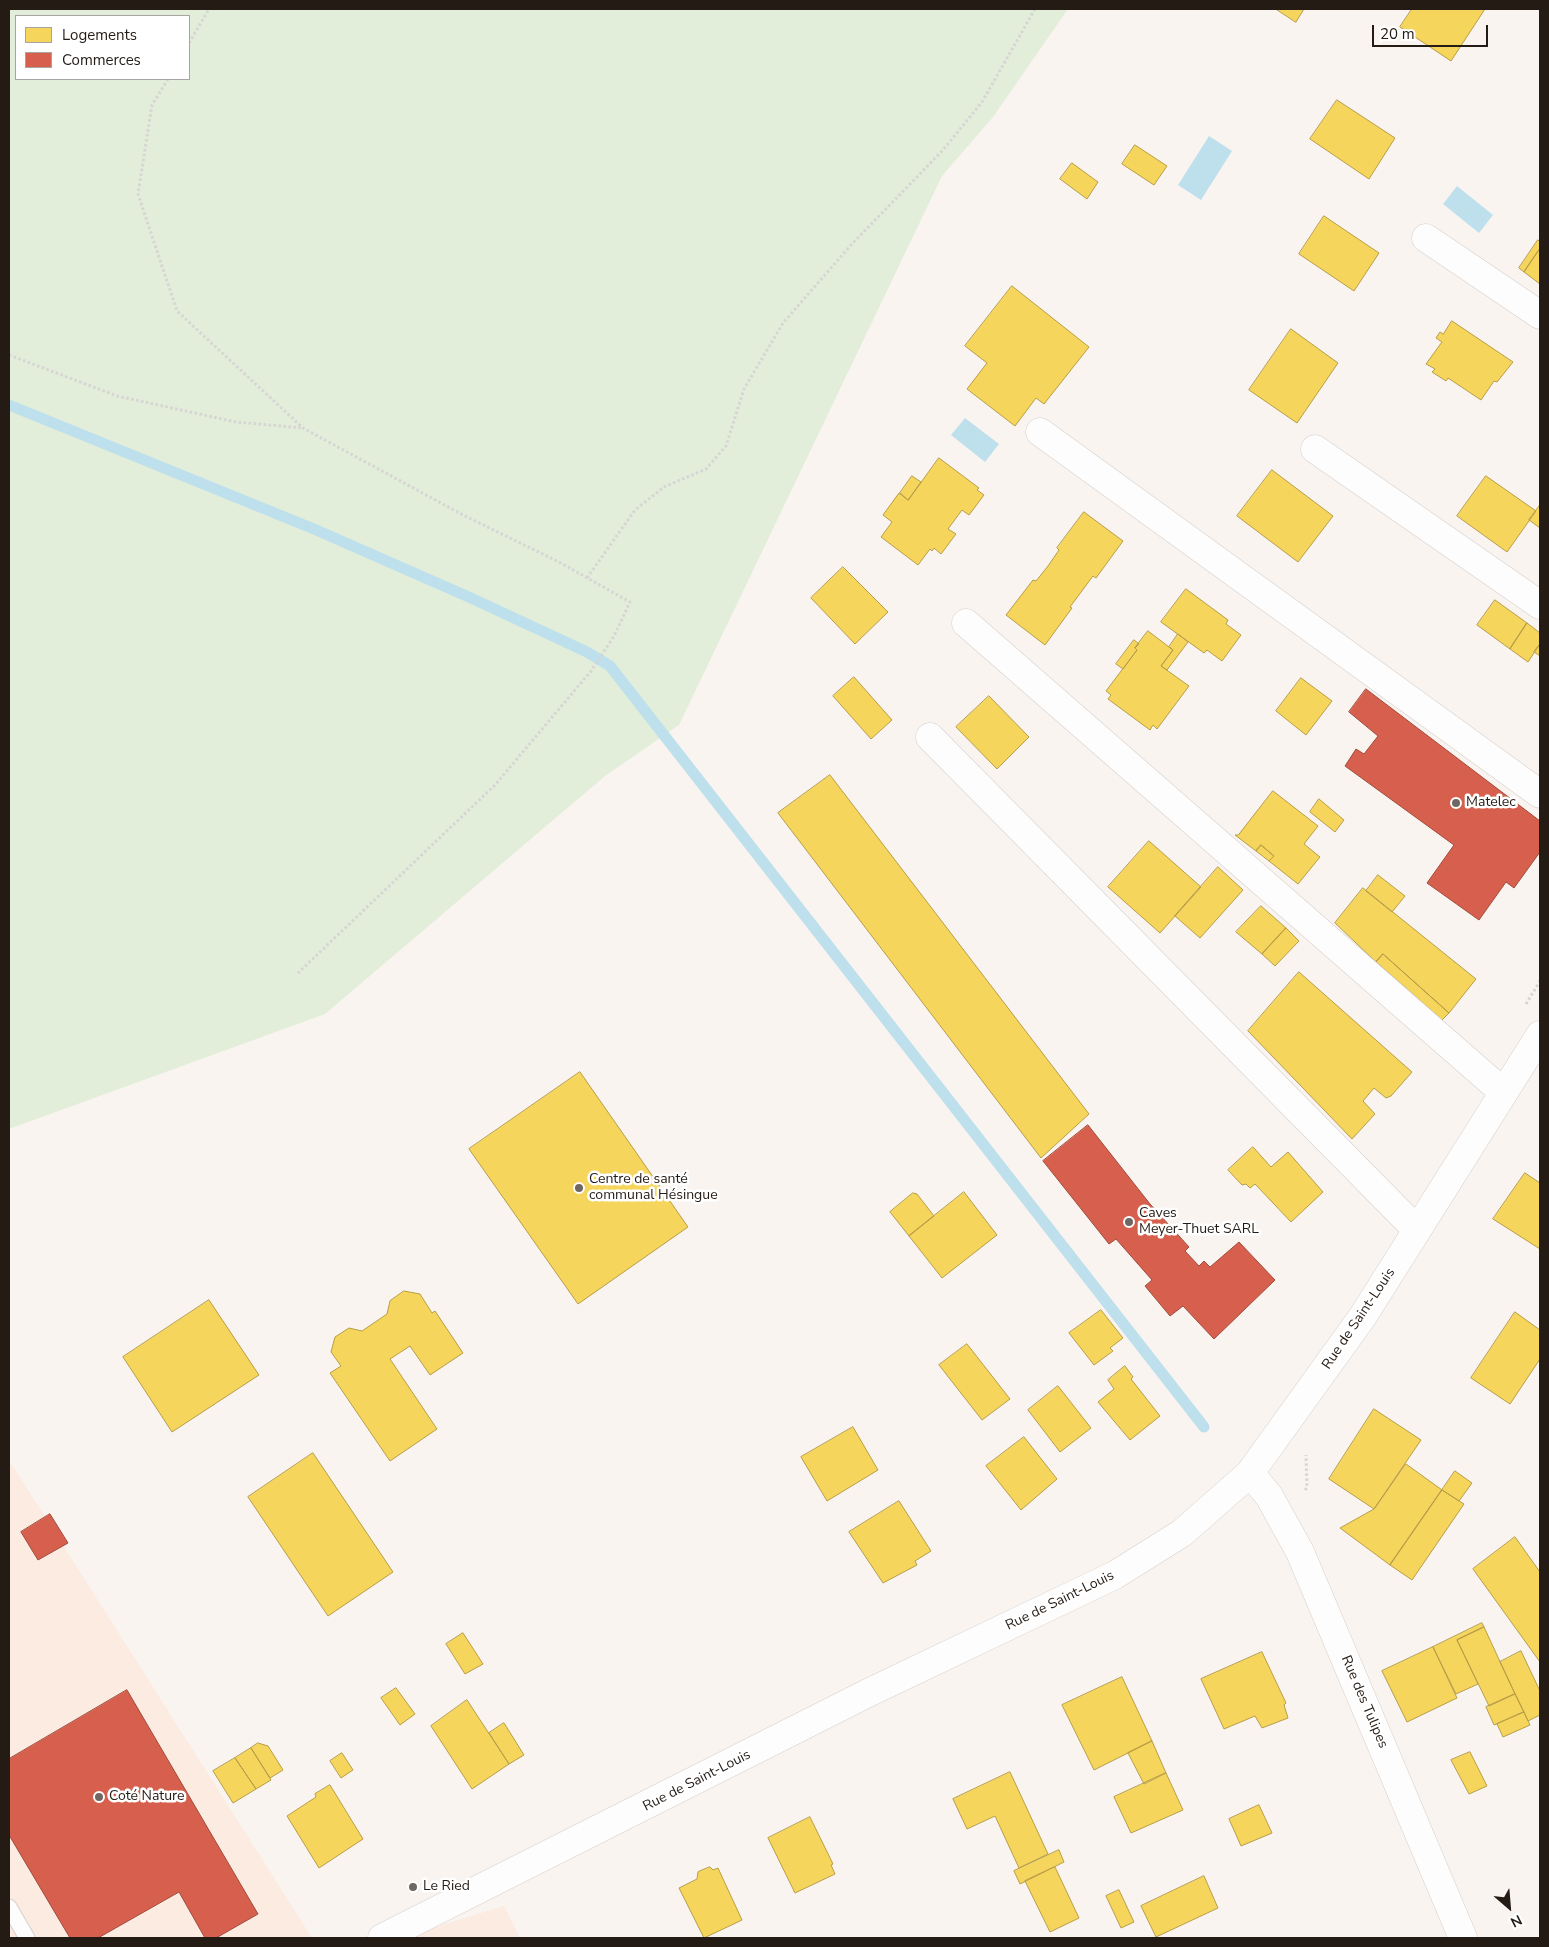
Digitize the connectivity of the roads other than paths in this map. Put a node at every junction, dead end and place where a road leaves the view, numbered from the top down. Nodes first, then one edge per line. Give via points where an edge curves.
1 (1426, 238) dead end
2 (1540, 315) edge
3 (1040, 432) dead end
4 (1315, 449) dead end
5 (1540, 605) edge
6 (966, 624) dead end
7 (930, 737) dead end
8 (1540, 794) edge
9 (1540, 1035) edge
10 (1503, 1092) junction
11 (1417, 1230) junction
12 (1250, 1473) junction
13 (9, 1907) edge
14 (27, 1938) edge
15 (382, 1938) edge
16 (1463, 1938) edge

1 - 2 street
3 - 8 street
4 - 5 street
6 - 10 street
7 - 11 street
9 - 10 street, Rue de Saint-Louis
10 - 11 street, Rue de Saint-Louis
11 - 12 street, Rue de Saint-Louis via 1363,1316
12 - 15 street, Rue de Saint-Louis via 1182,1533 1115,1575 870,1692
12 - 16 street, Rue des Tulipes via 1269,1496 1300,1552
13 - 14 lane

